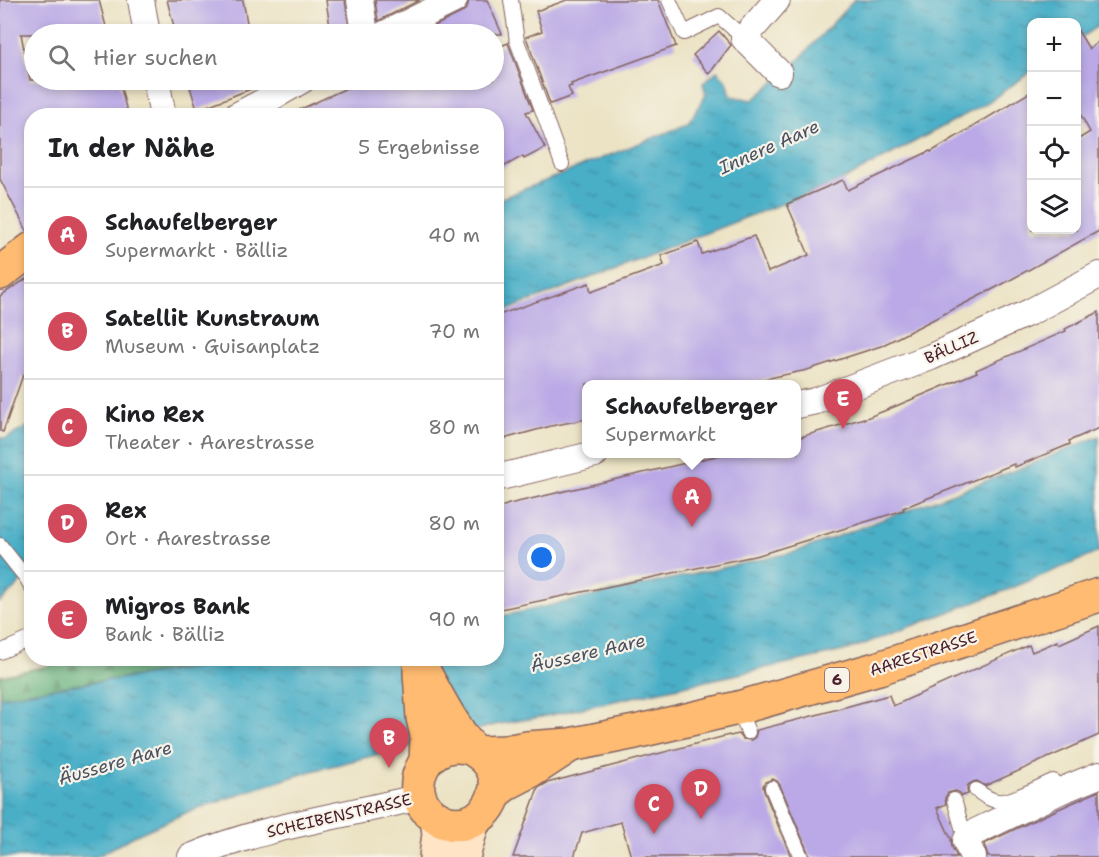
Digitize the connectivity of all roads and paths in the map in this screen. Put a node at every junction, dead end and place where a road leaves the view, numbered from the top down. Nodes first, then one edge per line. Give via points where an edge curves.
1 (141, 0) edge
2 (360, 0) edge
3 (454, 0) edge
4 (511, 0) edge
5 (669, 0) edge
6 (777, 0) edge
7 (145, 24) edge
8 (364, 24) edge
9 (405, 24) edge
10 (744, 38) junction
11 (779, 73) dead end
12 (158, 90) edge
13 (285, 90) edge
14 (161, 108) edge
15 (251, 108) edge
16 (562, 164) dead end
17 (1099, 275) edge
18 (801, 404) edge
19 (582, 456) edge
20 (504, 476) edge
21 (0, 545) edge
22 (24, 577) edge
23 (1099, 595) edge
24 (24, 642) edge
25 (0, 652) edge
26 (419, 666) edge
27 (421, 666) edge
28 (570, 745) junction
29 (472, 747) junction
30 (426, 754) junction
31 (1099, 762) edge
32 (1099, 775) edge
33 (772, 788) dead end
34 (976, 790) dead end
35 (495, 792) junction
36 (954, 800) dead end
37 (440, 839) edge
38 (970, 849) edge
39 (191, 857) edge
40 (801, 857) edge

1 - 7 street
2 - 8 street
3 - 9 street
4 - 16 lane via 516,41
5 - 10 lane via 684,33 719,16
6 - 10 street
10 - 11 street
12 - 14 street
13 - 15 street
17 - 18 street, BÄLLIZ via 931,357
19 - 20 street
21 - 22 lane
23 - 28 main road, AARESTRASSE / 6 via 879,668 743,720
24 - 25 lane
26 - 30 main road
27 - 29 main road via 452,722
28 - 29 main road, AARESTRASSE / 6 via 505,752
28 - 35 main road, AARESTRASSE / 6
29 - 30 main road via 445,747
29 - 35 main road via 488,760 496,781
30 - 37 main road via 418,788
31 - 34 lane via 1005,801 996,801
32 - 38 street via 969,835
33 - 40 lane
35 - 37 main road via 488,809 473,820 454,824
36 - 38 lane
37 - 39 street, SCHEIBENSTRASSE via 256,834

